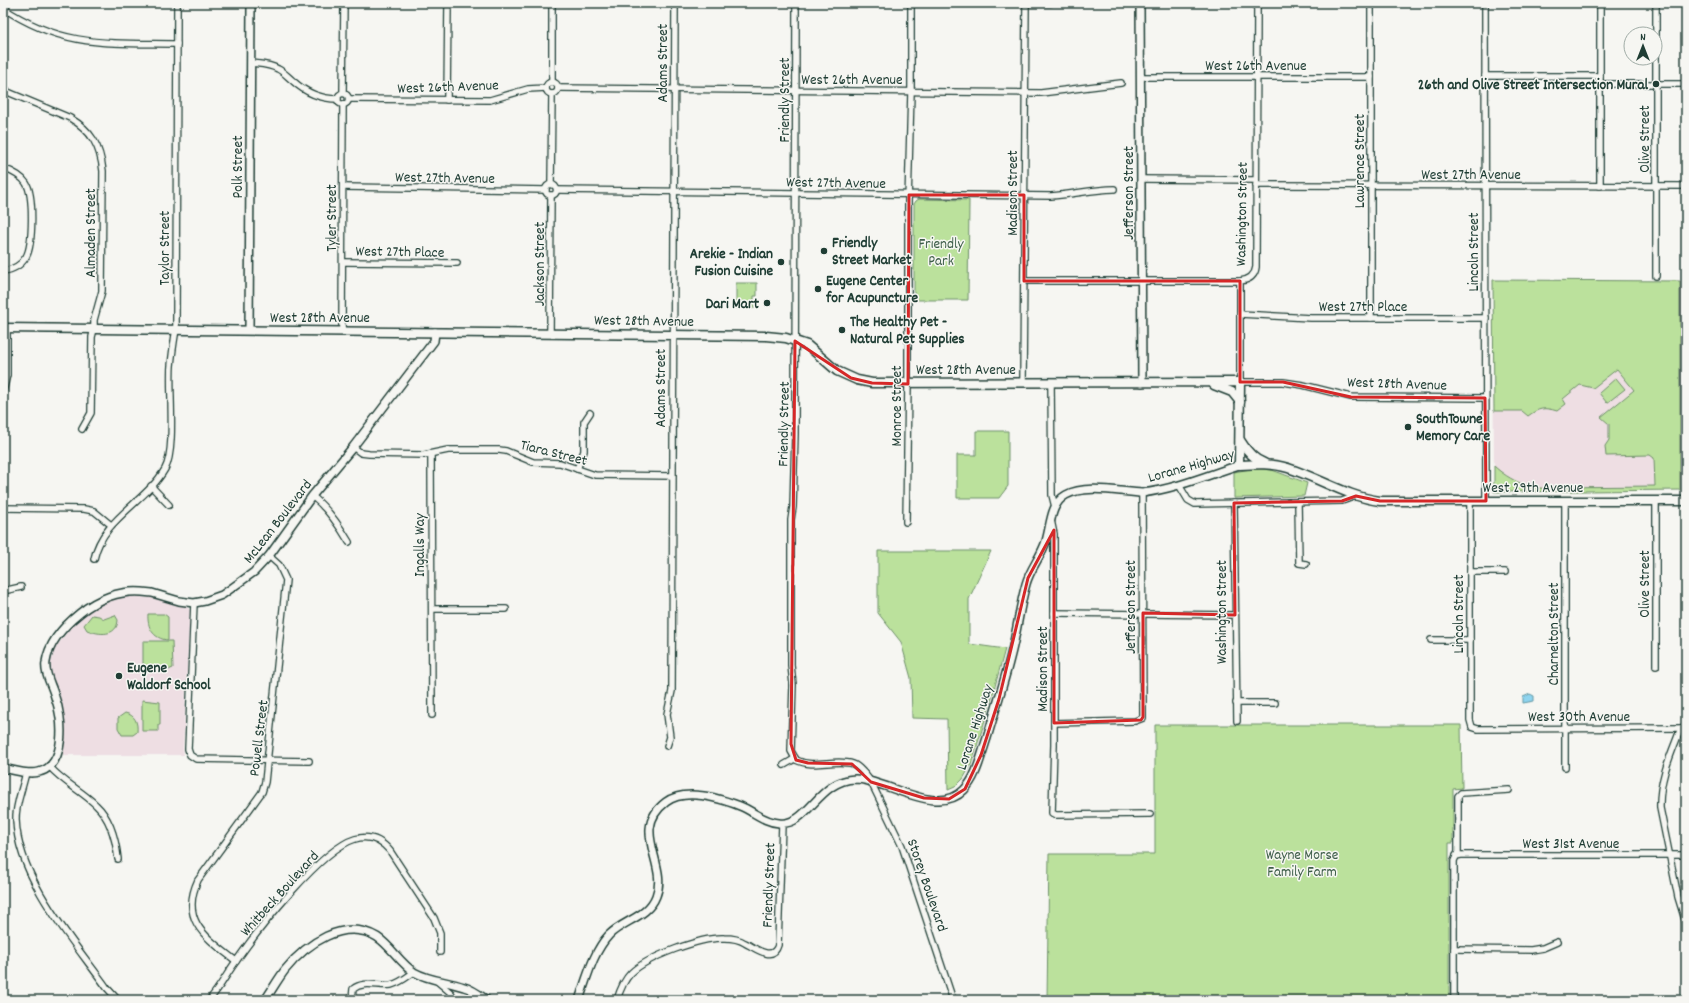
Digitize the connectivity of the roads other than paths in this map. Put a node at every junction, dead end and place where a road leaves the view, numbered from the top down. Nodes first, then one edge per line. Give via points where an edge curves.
1 (178, 3) edge
2 (251, 3) edge
3 (344, 3) edge
4 (448, 3) edge
5 (552, 3) edge
6 (675, 3) edge
7 (796, 3) edge
8 (910, 3) edge
9 (1026, 3) edge
10 (1050, 3) edge
11 (1140, 3) edge
12 (1257, 3) edge
13 (1371, 3) edge
14 (1485, 3) edge
15 (1600, 3) edge
16 (1656, 3) edge
17 (3, 8) edge
18 (177, 44) junction
19 (251, 63) junction
20 (1256, 76) junction
21 (1485, 76) junction
22 (1600, 76) junction
23 (1141, 77) junction
24 (1371, 77) junction
25 (552, 83) junction
26 (1121, 83) dead end
27 (1600, 84) junction
28 (1656, 84) junction
29 (1686, 84) edge
30 (546, 88) junction
31 (558, 88) junction
32 (3, 90) edge
33 (674, 90) junction
34 (796, 91) junction
35 (911, 92) junction
36 (343, 93) junction
37 (1025, 93) junction
38 (552, 94) junction
39 (338, 99) junction
40 (349, 99) junction
41 (447, 100) junction
42 (343, 104) junction
43 (3, 168) edge
44 (1141, 179) junction
45 (1256, 182) junction
46 (551, 184) junction
47 (1370, 186) junction
48 (1485, 186) junction
49 (1600, 186) junction
50 (1656, 186) junction
51 (1686, 186) edge
52 (343, 188) junction
53 (1114, 189) dead end
54 (546, 190) junction
55 (557, 190) junction
56 (673, 192) junction
57 (796, 193) junction
58 (551, 195) junction
59 (909, 195) junction
60 (1024, 196) junction
61 (343, 262) junction
62 (456, 263) dead end
63 (3, 271) edge
64 (1656, 276) dead end
65 (1024, 281) junction
66 (1142, 281) junction
67 (1240, 281) junction
68 (1240, 314) junction
69 (1371, 318) junction
70 (1486, 318) junction
71 (5, 328) edge
72 (94, 329) junction
73 (176, 329) junction
74 (249, 330) junction
75 (342, 331) junction
76 (435, 332) junction
77 (550, 333) junction
78 (672, 335) junction
79 (795, 340) junction
80 (1240, 382) junction
81 (1023, 383) junction
82 (1051, 383) junction
83 (1142, 383) junction
84 (1207, 383) junction
85 (908, 384) junction
86 (3, 392) edge
87 (1485, 398) junction
88 (1240, 402) junction
89 (590, 413) dead end
90 (82, 429) dead end
91 (1240, 439) junction
92 (353, 448) junction
93 (430, 454) junction
94 (1239, 464) junction
95 (1269, 464) junction
96 (577, 469) junction
97 (672, 476) junction
98 (1180, 485) junction
99 (151, 486) junction
100 (1142, 493) junction
101 (312, 496) junction
102 (1356, 496) junction
103 (1380, 501) joint
104 (1470, 501) junction
105 (1486, 501) junction
106 (1565, 501) junction
107 (1656, 501) junction
108 (1686, 501) edge
109 (1234, 503) junction
110 (1298, 503) junction
111 (169, 505) dead end
112 (1055, 507) junction
113 (3, 508) edge
114 (1051, 520) junction
115 (906, 522) dead end
116 (111, 525) junction
117 (349, 542) dead end
118 (270, 556) junction
119 (94, 559) dead end
120 (1306, 564) dead end
121 (1470, 572) junction
122 (1505, 572) dead end
123 (21, 587) dead end
124 (3, 591) edge
125 (194, 603) junction
126 (432, 609) junction
127 (506, 609) dead end
128 (1054, 613) junction
129 (1143, 613) junction
130 (1236, 615) junction
131 (1431, 640) dead end
132 (1470, 640) junction
133 (1656, 666) dead end
134 (1236, 703) junction
135 (1275, 703) dead end
136 (432, 715) dead end
137 (1236, 721) dead end
138 (1054, 723) junction
139 (1472, 727) joint
140 (1564, 728) junction
141 (1684, 728) edge
142 (667, 746) dead end
143 (795, 758) junction
144 (268, 761) junction
145 (309, 761) dead end
146 (784, 765) dead end
147 (50, 767) junction
148 (1565, 767) dead end
149 (3, 768) edge
150 (26, 772) junction
151 (871, 782) junction
152 (1509, 790) dead end
153 (1150, 814) dead end
154 (782, 824) junction
155 (1670, 855) junction
156 (1686, 855) edge
157 (1456, 856) junction
158 (118, 859) dead end
159 (1686, 924) edge
160 (1557, 942) dead end
161 (1454, 949) junction
162 (440, 952) dead end
163 (236, 960) junction
164 (414, 972) junction
165 (437, 981) junction
166 (118, 1000) edge
167 (210, 1000) edge
168 (265, 1000) edge
169 (352, 1000) edge
170 (455, 1000) edge
171 (487, 1000) edge
172 (579, 1000) edge
173 (617, 1000) edge
174 (953, 1000) edge
175 (1454, 1000) edge

1 - 18 street, Taylor Street
2 - 19 street, Polk Street
3 - 36 street
4 - 41 street
5 - 25 street
6 - 33 street, Adams Street
7 - 34 street, Friendly Street
8 - 35 street, Monroe Street
9 - 10 street
9 - 37 street, Madison Street
11 - 23 street, Jefferson Street
12 - 20 street, Washington Street
13 - 24 street, Lawrence Street
14 - 21 street, Lincoln Street
15 - 22 street
16 - 28 street, Olive Street
17 - 18 street via 32,26 69,38 102,43
18 - 73 street, Taylor Street
19 - 39 street via 278,68 311,94
19 - 74 street, Polk Street
20 - 23 street, West 26th Avenue
20 - 24 street, West 26th Avenue
20 - 45 street, Washington Street
21 - 22 street
21 - 48 street, Lincoln Street
22 - 27 street
23 - 44 street, Jefferson Street
24 - 47 street, Lawrence Street
25 - 30 street
25 - 31 street
26 - 37 street, West 26th Avenue via 1055,93
27 - 28 street
27 - 49 street
28 - 29 street
28 - 50 street, Olive Street
30 - 38 street via 548,93
30 - 41 street, West 26th Avenue via 528,89 490,100
31 - 33 street, West 26th Avenue
31 - 38 street
32 - 72 street, Almaden Street via 79,123 96,144 103,171 102,291
33 - 34 street, West 26th Avenue
33 - 56 street, Adams Street
34 - 35 street, West 26th Avenue
34 - 57 street, Friendly Street
35 - 37 street, West 26th Avenue
35 - 59 street, Monroe Street
36 - 39 street
36 - 40 street
37 - 60 street, Madison Street
38 - 46 street
39 - 42 street
40 - 41 street, West 26th Avenue
40 - 42 street
42 - 52 street, Tyler Street
43 - 63 street via 20,177 26,184 31,202 30,247 27,256 20,265
44 - 45 street, West 27th Avenue
44 - 66 street, Jefferson Street
45 - 47 street, West 27th Avenue
45 - 67 street, Washington Street via 1256,269 1251,277
46 - 54 street
46 - 55 street via 555,185
47 - 48 street, West 27th Avenue
47 - 69 street, Lawrence Street
48 - 49 street, West 27th Avenue
48 - 70 street, Lincoln Street
49 - 50 street, West 27th Avenue
50 - 51 street, West 27th Avenue
50 - 64 street, Olive Street
52 - 54 street, West 27th Avenue
52 - 61 street, Tyler Street
53 - 60 street, West 27th Avenue via 1061,196
54 - 58 street
55 - 56 street, West 27th Avenue
55 - 58 street
56 - 57 street, West 27th Avenue
56 - 78 street, Adams Street
57 - 59 street, West 27th Avenue
57 - 79 street, Friendly Street
58 - 77 street, Jackson Street
59 - 60 street, West 27th Avenue
59 - 85 street, Monroe Street
60 - 65 street, Madison Street
61 - 62 street, West 27th Place
61 - 75 street, Tyler Street
65 - 66 street
65 - 81 street, Madison Street
66 - 67 street
66 - 83 street, Jefferson Street
67 - 68 street, Washington Street
68 - 69 street, West 27th Place
68 - 80 street, Washington Street
69 - 70 street, West 27th Place
70 - 87 street, Lincoln Street
71 - 72 main road, West 28th Avenue
71 - 86 street via 7,375
72 - 73 main road, West 28th Avenue
72 - 90 street, Almaden Street via 91,413
73 - 74 main road, West 28th Avenue
73 - 99 street, Taylor Street via 171,366 170,449 166,468
74 - 75 main road, West 28th Avenue
75 - 76 main road, West 28th Avenue
76 - 77 main road, West 28th Avenue
76 - 92 street, McLean Boulevard via 434,341
77 - 78 main road, West 28th Avenue
78 - 79 main road, West 28th Avenue via 766,336
78 - 97 street, Adams Street
79 - 85 main road, West 28th Avenue via 810,347 832,368 851,378 880,384
79 - 143 street, Friendly Street via 794,500 791,520 791,751
80 - 84 main road, West 28th Avenue
80 - 87 street, West 28th Avenue via 1283,382 1351,397
80 - 88 main road, Washington Street
81 - 82 main road, West 28th Avenue
81 - 85 main road, West 28th Avenue
82 - 83 main road, West 28th Avenue
82 - 112 street via 1052,495
83 - 84 main road, West 28th Avenue
84 - 88 main road via 1229,390
85 - 115 street, Monroe Street
87 - 105 street, Lincoln Street
88 - 91 main road, Washington Street
89 - 96 street via 584,422 584,451
91 - 94 main road, Washington Street
91 - 95 main road via 1250,454 1257,460
92 - 93 street via 365,454
92 - 101 street, McLean Boulevard
93 - 96 street, Tiara Street via 448,450 503,451 532,462 558,462
93 - 126 street, Ingalls Way
94 - 95 main road, Lorane Highway
94 - 98 street, Lorane Highway
95 - 102 main road, Lorane Highway via 1289,469
96 - 97 street, Tiara Street via 595,475
97 - 142 street, Adams Street via 672,691 667,714 670,738
98 - 100 street, Lorane Highway
98 - 109 street via 1188,500 1193,503
99 - 111 street
99 - 116 street, Taylor Street
100 - 112 street, Lorane Highway via 1078,490 1062,497
100 - 129 street, Jefferson Street
101 - 117 street via 332,516
101 - 118 street, McLean Boulevard
102 - 103 main road, Lorane Highway
102 - 110 street via 1342,501
103 - 104 main road, West 29th Avenue
104 - 105 main road, West 29th Avenue
104 - 121 street, Lincoln Street
105 - 106 main road, West 29th Avenue
106 - 107 main road, West 29th Avenue
106 - 140 street, Charnelton Street
107 - 108 main road, West 29th Avenue
107 - 133 street, Olive Street
109 - 110 street
109 - 130 street, Washington Street
110 - 120 street via 1299,563
112 - 114 street, Lorane Highway
113 - 116 street via 84,508
114 - 128 street, Madison Street via 1054,534
114 - 151 street, Lorane Highway via 1044,546 1028,578 999,699 972,779 958,796 937,800
116 - 119 street, Taylor Street via 96,549
118 - 125 street, McLean Boulevard via 254,572 222,595
118 - 144 street, Powell Street via 279,565 286,580
121 - 122 street
121 - 132 street, Lincoln Street
123 - 124 street
125 - 144 street via 188,749 190,755 196,759
125 - 147 street, McLean Boulevard via 134,591 115,594 95,602 64,628 50,649 46,662 47,677 56,697 60,723 58,753
126 - 127 street
126 - 136 street, Ingalls Way
128 - 129 street
128 - 138 street, Madison Street
129 - 130 street
129 - 138 street, Jefferson Street via 1141,720
130 - 134 street, Washington Street
131 - 132 street
132 - 139 street, Lincoln Street
134 - 135 street
134 - 137 street, Washington Street
138 - 153 street, Madison Street via 1052,814
139 - 140 street, West 30th Avenue
140 - 141 street, West 30th Avenue
140 - 148 street, Charnelton Street
141 - 155 street via 1664,772 1660,798
143 - 146 street
143 - 151 street via 808,764 852,764
144 - 145 street
144 - 163 street, Powell Street via 262,792 193,890 193,916 198,928
147 - 150 street via 40,772
147 - 158 street via 56,775 98,806 111,830 117,846
149 - 150 street
150 - 166 street via 16,819 17,835 28,869 46,904
151 - 154 street, Lorane Highway via 854,779 834,784 803,814
151 - 174 street, Storey Boulevard via 902,846
152 - 157 street via 1459,794
154 - 172 street via 765,819 740,806 706,796 685,796 663,805 654,815 649,833 658,877 656,898 646,911 608,936 596,955
154 - 173 street, Friendly Street via 777,948 772,953 761,952 740,940 724,938 692,942 635,969 626,980
155 - 156 street, West 31st Avenue
155 - 157 street, West 31st Avenue
155 - 159 street
157 - 161 street
160 - 161 street via 1531,950
161 - 175 street
162 - 163 street, Whitbeck Boulevard via 440,933 434,918 394,857 380,842 365,838 343,845 311,871 260,928
163 - 167 street, Whitbeck Boulevard
164 - 165 street
164 - 168 street via 377,938 366,932 339,932 318,940 296,957 284,970
164 - 169 street via 392,985 357,986 352,992
165 - 170 street
165 - 171 street via 470,989

